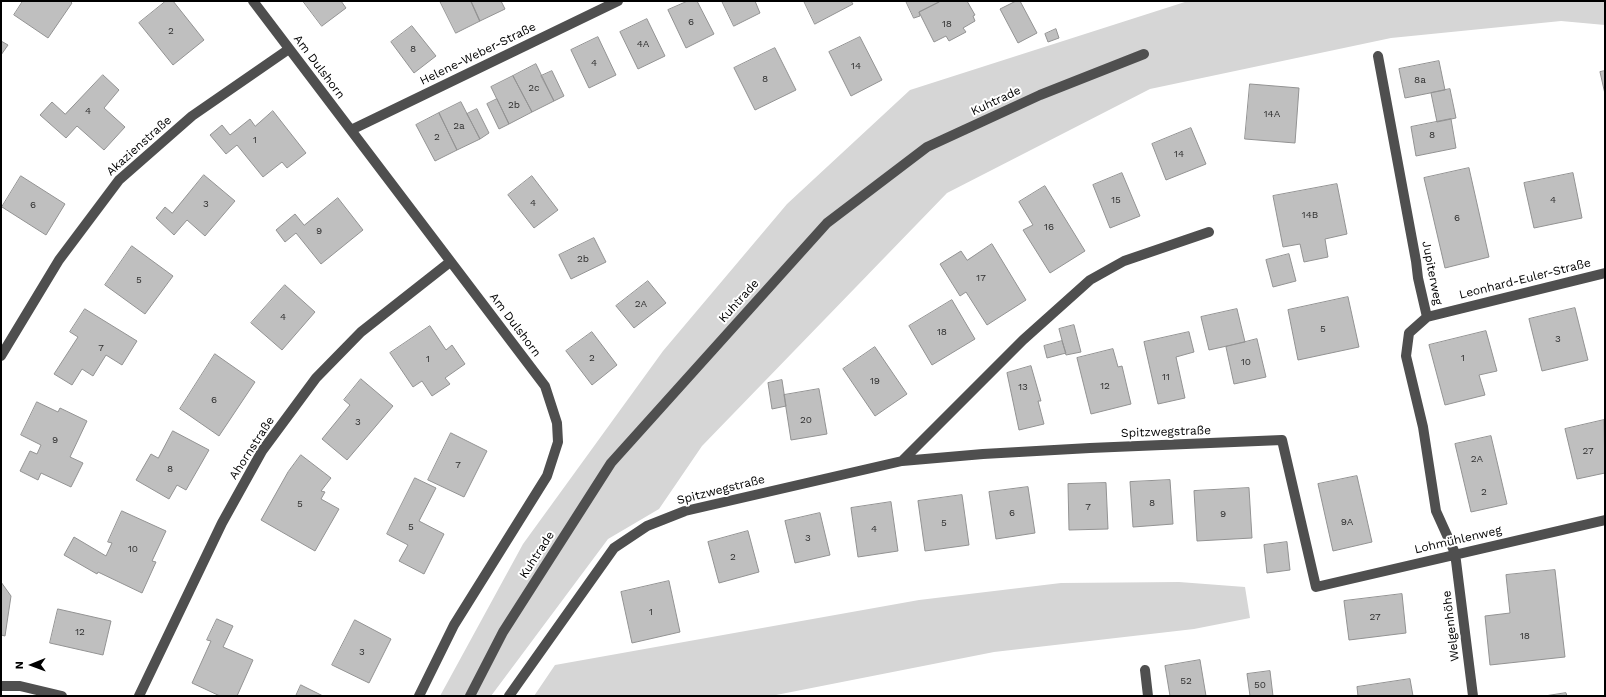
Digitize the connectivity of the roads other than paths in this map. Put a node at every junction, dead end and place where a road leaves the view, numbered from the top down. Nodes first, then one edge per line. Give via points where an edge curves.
1 (253, 1) edge
2 (618, 1) edge
3 (289, 49) junction
4 (1144, 54) dead end
5 (1378, 56) dead end
6 (351, 130) junction
7 (1208, 232) dead end
8 (450, 262) junction
9 (1605, 273) edge
10 (1427, 317) junction
11 (1, 356) edge
12 (902, 461) junction
13 (1605, 520) edge
14 (1455, 553) junction
15 (1316, 587) joint
16 (1145, 670) dead end
17 (1, 686) edge
18 (62, 696) edge
19 (139, 696) edge
20 (419, 696) edge
21 (470, 696) edge
22 (509, 696) edge
23 (1148, 696) edge
24 (1473, 696) edge

1 - 3 street, Am Dulshorn
2 - 6 street, Helene-Weber-Straße
3 - 6 street, Am Dulshorn
3 - 11 street, Akazienstraße via 192,116 119,180 59,260
4 - 21 street, Kuhtrade via 1040,95 927,147 827,223 611,463 503,632
5 - 10 street, Jupiterweg
6 - 8 street, Am Dulshorn
7 - 12 street via 1124,260 1090,280 1022,340
8 - 19 street, Ahornstraße via 361,332 316,378 262,452 222,523
8 - 20 street, Am Dulshorn via 546,386 557,423 558,442 547,476 454,626
9 - 10 street, Leonhard-Euler-Straße
10 - 14 street, Jupiterweg via 1409,333 1406,356 1423,427 1436,511
12 - 15 street, Spitzwegstraße via 1090,448 1282,440
12 - 22 street, Spitzwegstraße via 685,511 647,526 614,548
13 - 14 street, Lohmühlenweg
14 - 15 street, Lohmühlenweg
14 - 24 street, Welgenhöhe
16 - 23 street
17 - 18 street via 20,686

